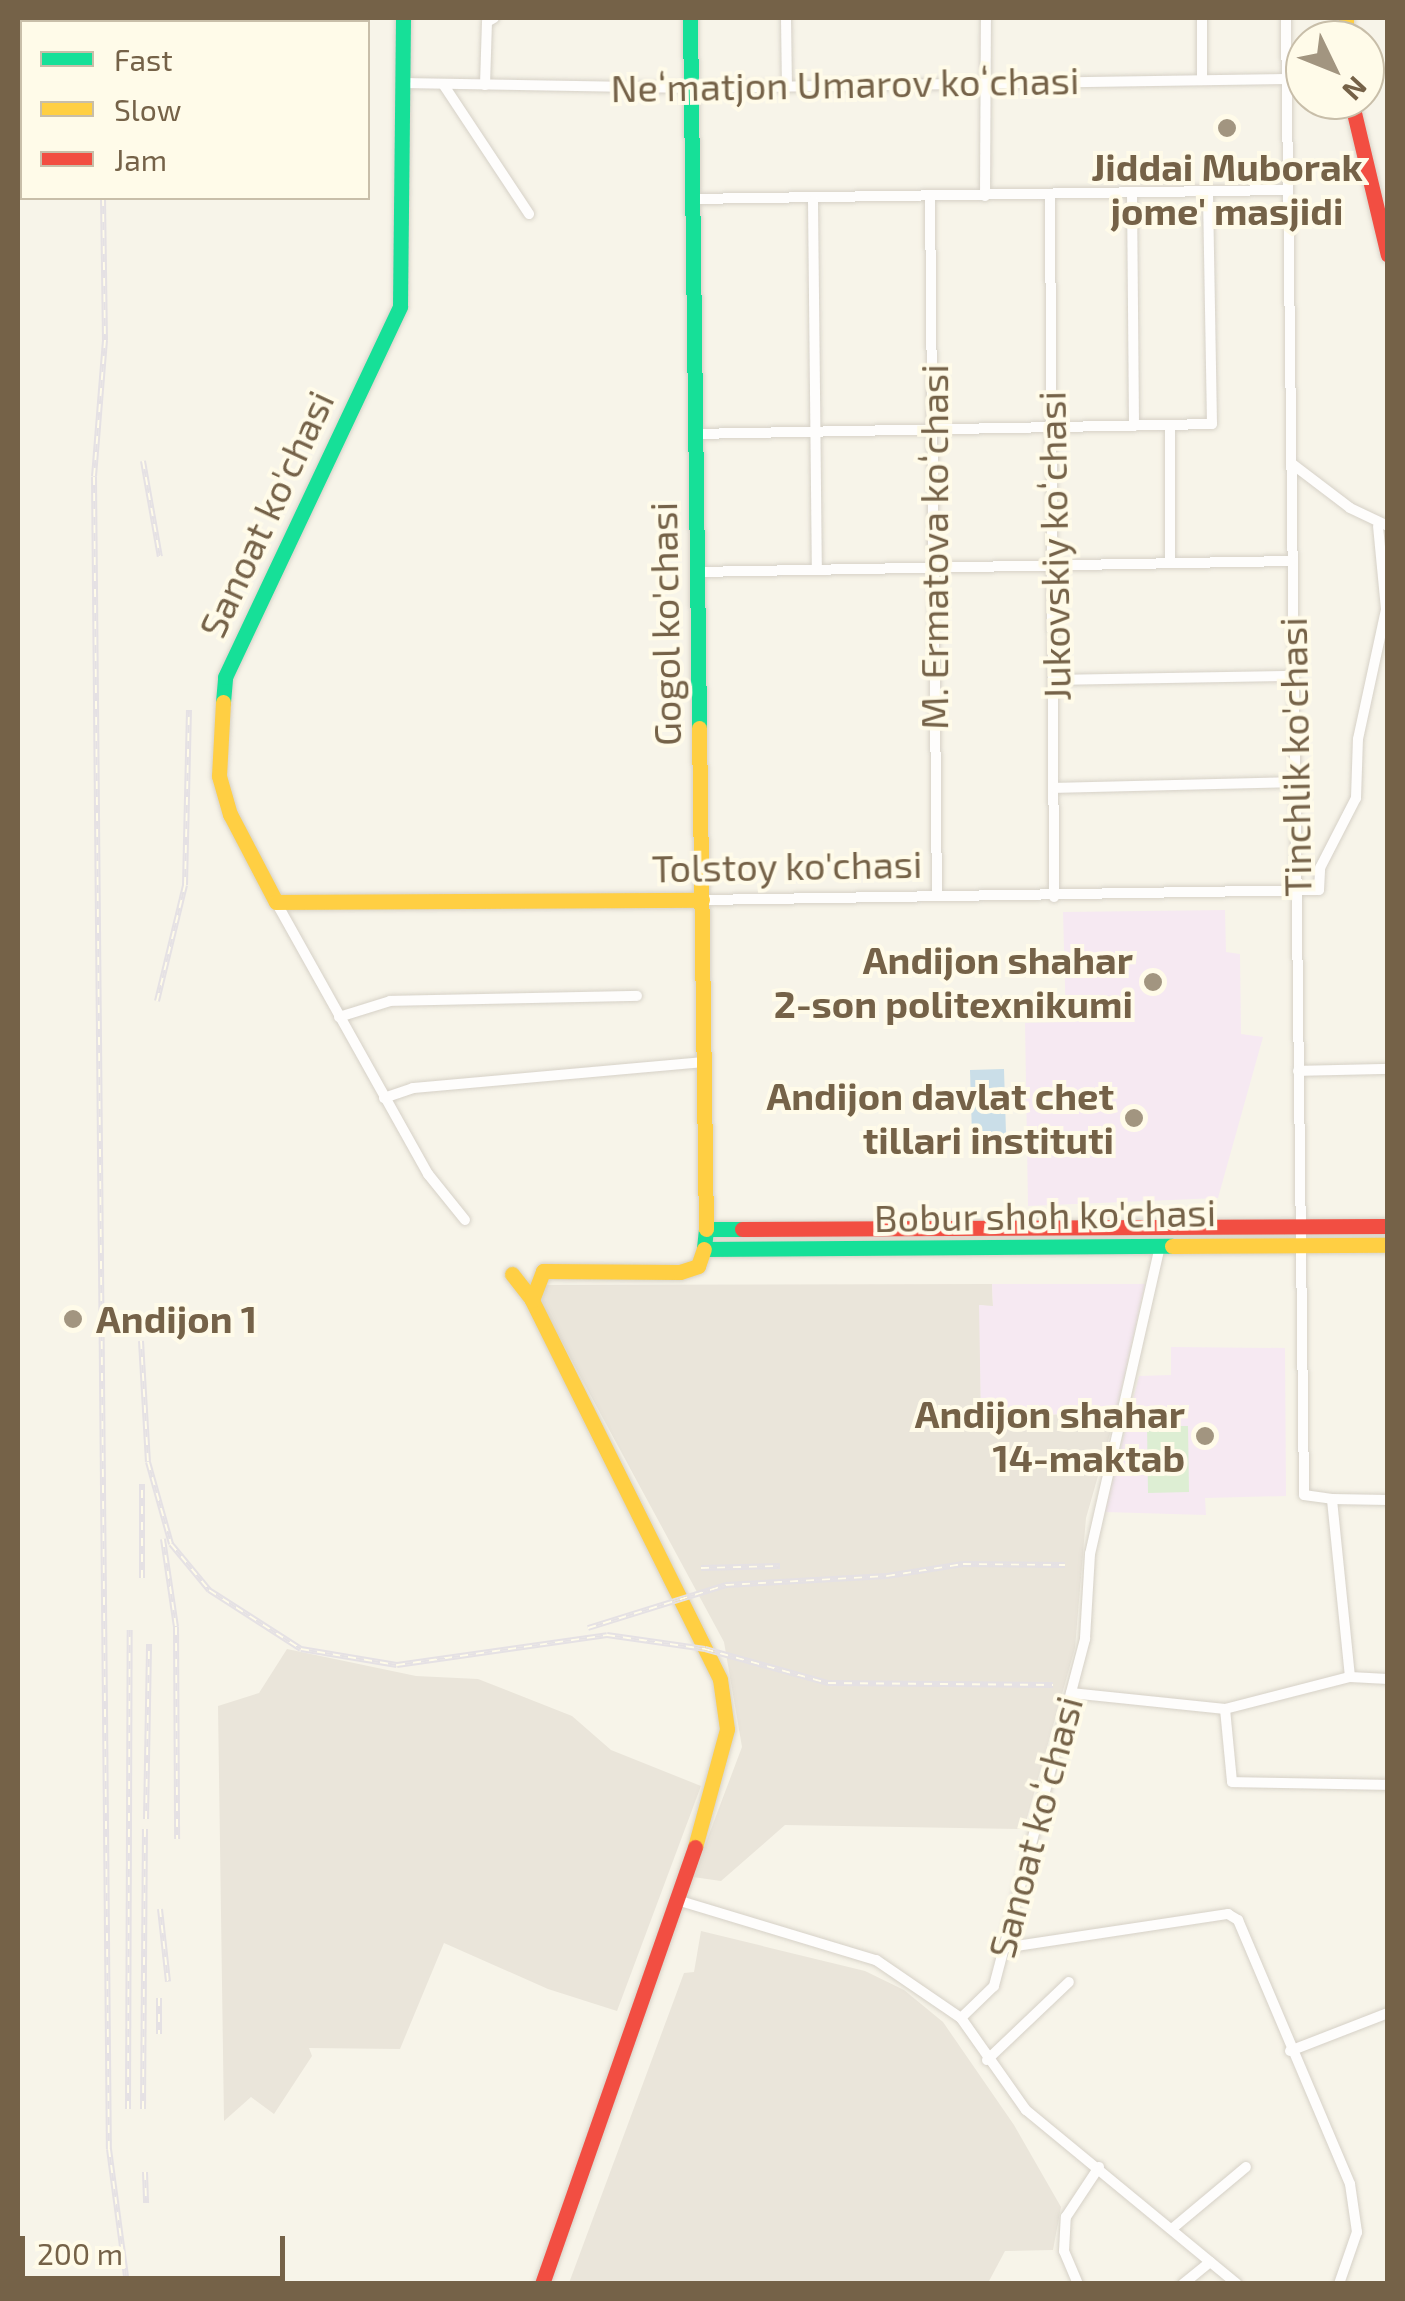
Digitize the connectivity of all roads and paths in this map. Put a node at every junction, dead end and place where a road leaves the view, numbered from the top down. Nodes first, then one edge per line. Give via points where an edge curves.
1 (403, 18) edge
2 (494, 18) edge
3 (690, 18) edge
4 (786, 18) edge
5 (986, 18) edge
6 (1202, 18) edge
7 (1285, 79) edge
8 (1202, 80) junction
9 (986, 82) junction
10 (403, 83) junction
11 (443, 84) junction
12 (485, 85) junction
13 (787, 86) junction
14 (692, 88) junction
15 (1286, 120) edge
16 (1356, 120) edge
17 (1286, 190) junction
18 (1208, 192) junction
19 (1132, 194) junction
20 (984, 196) junction
21 (1050, 196) junction
22 (930, 198) junction
23 (690, 199) junction
24 (813, 201) junction
25 (529, 214) dead end
26 (1388, 255) edge
27 (934, 426) junction
28 (1134, 426) junction
29 (1170, 426) junction
30 (818, 428) junction
31 (1052, 428) junction
32 (693, 434) junction
33 (1291, 463) junction
34 (1383, 526) edge
35 (1291, 562) junction
36 (1170, 564) junction
37 (934, 566) junction
38 (1054, 566) junction
39 (817, 569) junction
40 (697, 572) junction
41 (1294, 676) junction
42 (1056, 680) junction
43 (1294, 782) junction
44 (1056, 788) junction
45 (1299, 894) junction
46 (937, 896) junction
47 (1054, 897) junction
48 (702, 900) junction
49 (276, 902) junction
50 (637, 996) dead end
51 (339, 1016) junction
52 (702, 1062) junction
53 (1388, 1069) edge
54 (1298, 1071) junction
55 (384, 1098) junction
56 (465, 1220) dead end
57 (1300, 1226) junction
58 (1388, 1226) edge
59 (706, 1229) junction
60 (820, 1232) junction
61 (868, 1232) junction
62 (1302, 1245) junction
63 (1388, 1245) edge
64 (1160, 1246) junction
65 (704, 1249) junction
66 (869, 1249) junction
67 (819, 1250) junction
68 (512, 1274) dead end
69 (532, 1300) junction
70 (1332, 1499) junction
71 (1388, 1500) edge
72 (1350, 1677) junction
73 (1388, 1679) edge
74 (1071, 1693) junction
75 (1226, 1709) junction
76 (1388, 1785) edge
77 (680, 1901) junction
78 (1003, 1948) junction
79 (1070, 1982) dead end
80 (1388, 2014) edge
81 (961, 2018) junction
82 (1290, 2051) junction
83 (987, 2060) junction
84 (1099, 2167) junction
85 (1246, 2167) dead end
86 (1173, 2228) junction
87 (1210, 2262) junction
88 (542, 2284) edge
89 (1078, 2284) edge
90 (1183, 2284) edge
91 (1237, 2284) edge
92 (1339, 2284) edge

1 - 10 main road, Sanoat ko'chasi
2 - 12 street via 487,22
3 - 14 main road, Gogol ko'chasi
4 - 13 street
5 - 9 street
6 - 8 street
7 - 8 street, Neʻmatjon Umarov koʻchasi
8 - 9 street, Neʻmatjon Umarov koʻchasi
9 - 13 street, Neʻmatjon Umarov koʻchasi
9 - 20 street
10 - 11 street, Neʻmatjon Umarov koʻchasi
10 - 49 main road, Sanoat ko'chasi via 400,306 225,677 219,776 230,814
11 - 12 street, Neʻmatjon Umarov koʻchasi
11 - 25 street
12 - 14 street, Neʻmatjon Umarov koʻchasi
13 - 14 street, Neʻmatjon Umarov koʻchasi
14 - 23 main road, Gogol ko'chasi
15 - 17 street, Tinchlik ko'chasi
16 - 26 main road
17 - 18 street
17 - 33 street, Tinchlik ko'chasi
18 - 19 street
18 - 29 street via 1212,424
19 - 21 street
19 - 28 street
20 - 21 street
20 - 22 street
21 - 31 street, Jukovskiy koʻchasi
22 - 24 street
22 - 27 street, M. Ermatova koʻchasi
23 - 24 street
23 - 32 main road, Gogol ko'chasi
24 - 30 street
27 - 30 street
27 - 31 street
27 - 37 street, M. Ermatova koʻchasi
28 - 29 street
28 - 31 street
29 - 36 street
30 - 32 street
30 - 39 street
31 - 38 street, Jukovskiy koʻchasi
32 - 40 main road, Gogol ko'chasi
33 - 34 street
33 - 35 street, Tinchlik ko'chasi
34 - 45 street via 1386,609 1358,739 1356,798 1320,868 1319,890
35 - 36 street
35 - 41 street, Tinchlik ko'chasi
36 - 38 street
37 - 38 street
37 - 39 street
37 - 46 street, M. Ermatova koʻchasi
38 - 42 street, Jukovskiy koʻchasi
39 - 40 street
40 - 48 main road, Gogol ko'chasi
41 - 42 street
41 - 43 street, Tinchlik ko'chasi
42 - 44 street, Jukovskiy koʻchasi
43 - 44 street
43 - 45 street, Tinchlik ko'chasi
44 - 47 street, Jukovskiy koʻchasi
45 - 47 street, Tolstoy ko'chasi
45 - 54 street, Tinchlik ko'chasi
46 - 47 street, Tolstoy ko'chasi
46 - 48 street, Tolstoy ko'chasi
48 - 49 main road, Tolstoy ko'chasi
48 - 52 main road, Gogol ko'chasi
49 - 51 street, Sanoat ko'chasi
50 - 51 street via 390,1001
51 - 55 street, Sanoat ko'chasi
52 - 55 street via 413,1088
52 - 59 main road, Gogol ko'chasi
53 - 54 street
54 - 57 street, Tinchlik ko'chasi
55 - 56 street, Sanoat ko'chasi via 435,1185
57 - 58 main road, Bobur shoh ko'chasi
57 - 61 main road, Bobur shoh ko'chasi
57 - 62 street, Tinchlik ko'chasi
59 - 60 main road, Bobur shoh ko'chasi
59 - 65 main road, Gogol ko'chasi
60 - 61 main road, Bobur shoh ko'chasi
60 - 67 main road
61 - 66 main road
62 - 63 main road, Bobur shoh ko'chasi
62 - 64 main road, Bobur shoh ko'chasi
62 - 70 street, Tinchlik ko'chasi via 1304,1496
64 - 66 main road, Bobur shoh ko'chasi
64 - 74 street, Sanoat koʻchasi via 1090,1554 1085,1639
65 - 67 main road, Bobur shoh ko'chasi
65 - 69 main road via 698,1266 680,1272 544,1270
66 - 67 main road, Bobur shoh ko'chasi
68 - 69 main road
69 - 77 main road via 720,1679 727,1729
70 - 71 street
70 - 72 street
72 - 73 street
72 - 75 street
74 - 75 street
74 - 78 street, Sanoat koʻchasi
75 - 76 street via 1232,1782
77 - 81 street via 876,1960
77 - 88 main road
78 - 81 street, Sanoat koʻchasi via 994,1986
78 - 82 street via 1233,1915
79 - 83 street
80 - 82 street
81 - 83 street
82 - 92 street via 1350,2184 1357,2232
83 - 84 street via 1026,2110
84 - 86 street
84 - 89 street via 1066,2217 1064,2251
85 - 86 street
86 - 87 street
87 - 90 street
87 - 91 street

